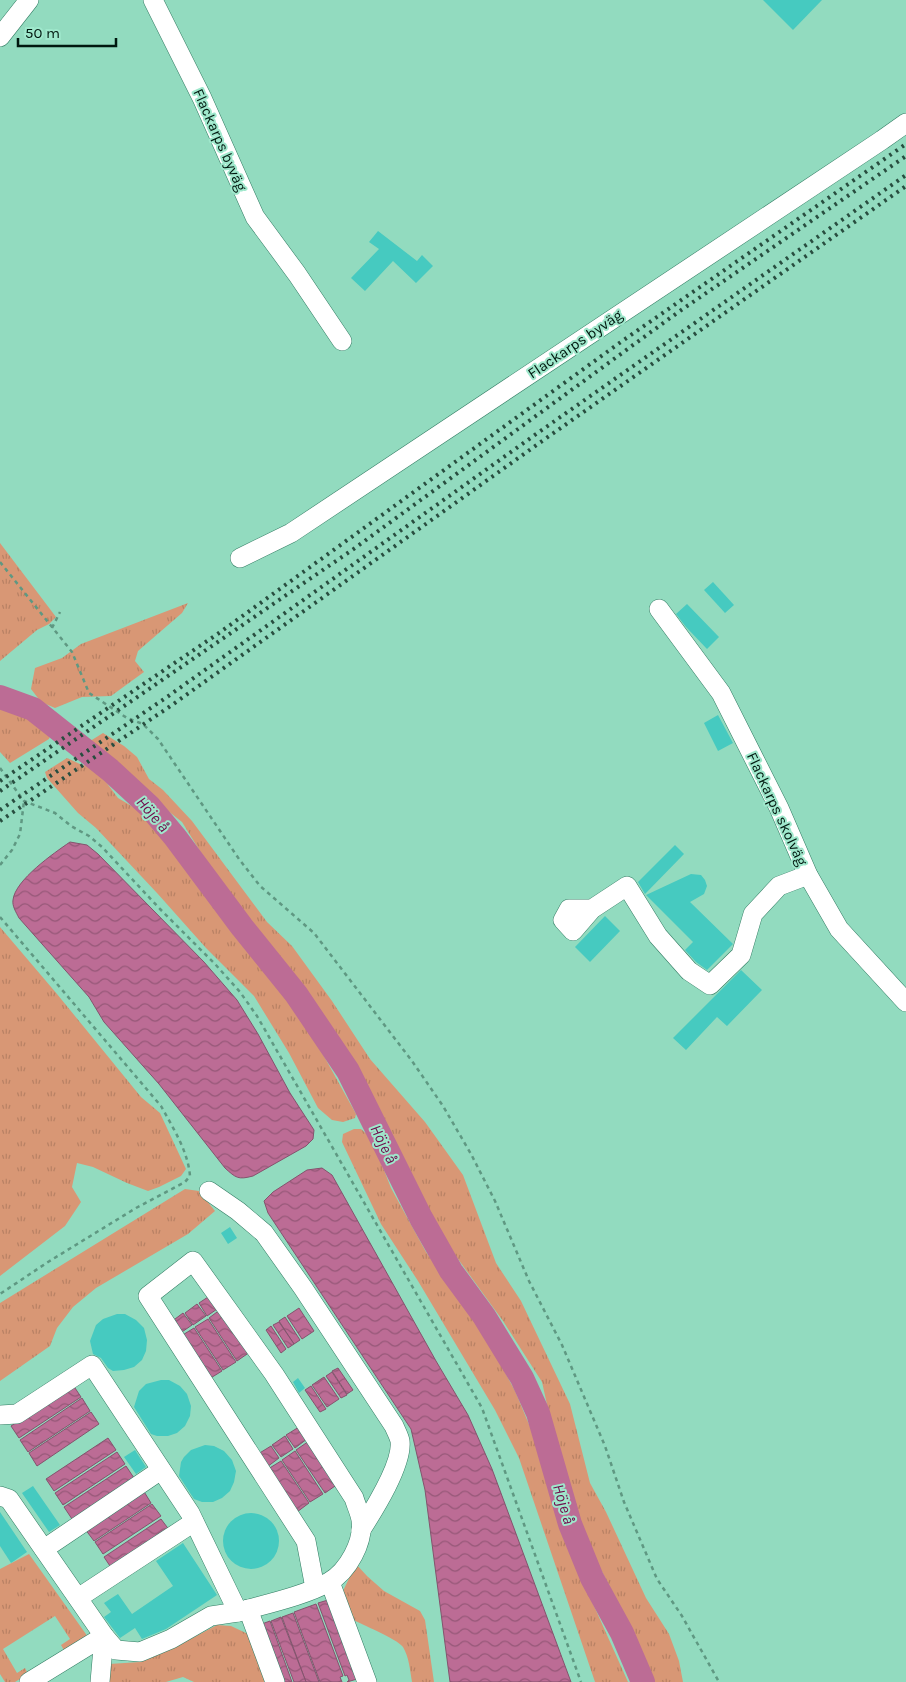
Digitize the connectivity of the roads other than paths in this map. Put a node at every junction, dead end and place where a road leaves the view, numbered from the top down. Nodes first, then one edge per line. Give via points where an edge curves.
1 (29, 0) edge
2 (153, 0) edge
3 (0, 37) edge
4 (906, 122) edge
5 (342, 341) dead end
6 (240, 558) dead end
7 (659, 609) dead end
8 (808, 875) junction
9 (592, 908) dead end
10 (906, 1002) edge
11 (209, 1191) dead end
12 (0, 1415) edge
13 (161, 1470) junction
14 (0, 1496) edge
15 (194, 1522) junction
16 (360, 1530) junction
17 (44, 1549) junction
18 (323, 1585) junction
19 (78, 1598) junction
20 (243, 1611) junction
21 (104, 1636) junction
22 (29, 1682) edge
23 (100, 1682) edge
24 (275, 1682) edge
25 (367, 1682) edge

1 - 3 street
2 - 5 street, Flackarps byväg via 255,216
4 - 6 street, Flackarps byväg via 291,533
7 - 8 street, Flackarps skolväg via 721,693 779,808
8 - 9 street via 779,886 753,914 741,955 710,985 689,971 658,936 627,886
8 - 10 street, Flackarps skolväg via 839,929
11 - 16 street via 264,1233 394,1426 400,1441 399,1456 372,1513
12 - 13 street via 17,1414 92,1365
13 - 15 street
13 - 17 street
14 - 17 street via 9,1499
15 - 19 street
15 - 20 street
16 - 18 street via 360,1539 350,1562
16 - 18 street via 361,1520 354,1498 274,1374 193,1261 148,1296 306,1541
17 - 19 street
18 - 20 street
18 - 25 street
19 - 21 street
20 - 21 street via 211,1616 140,1652 116,1650
20 - 24 street
21 - 22 street
21 - 23 street

